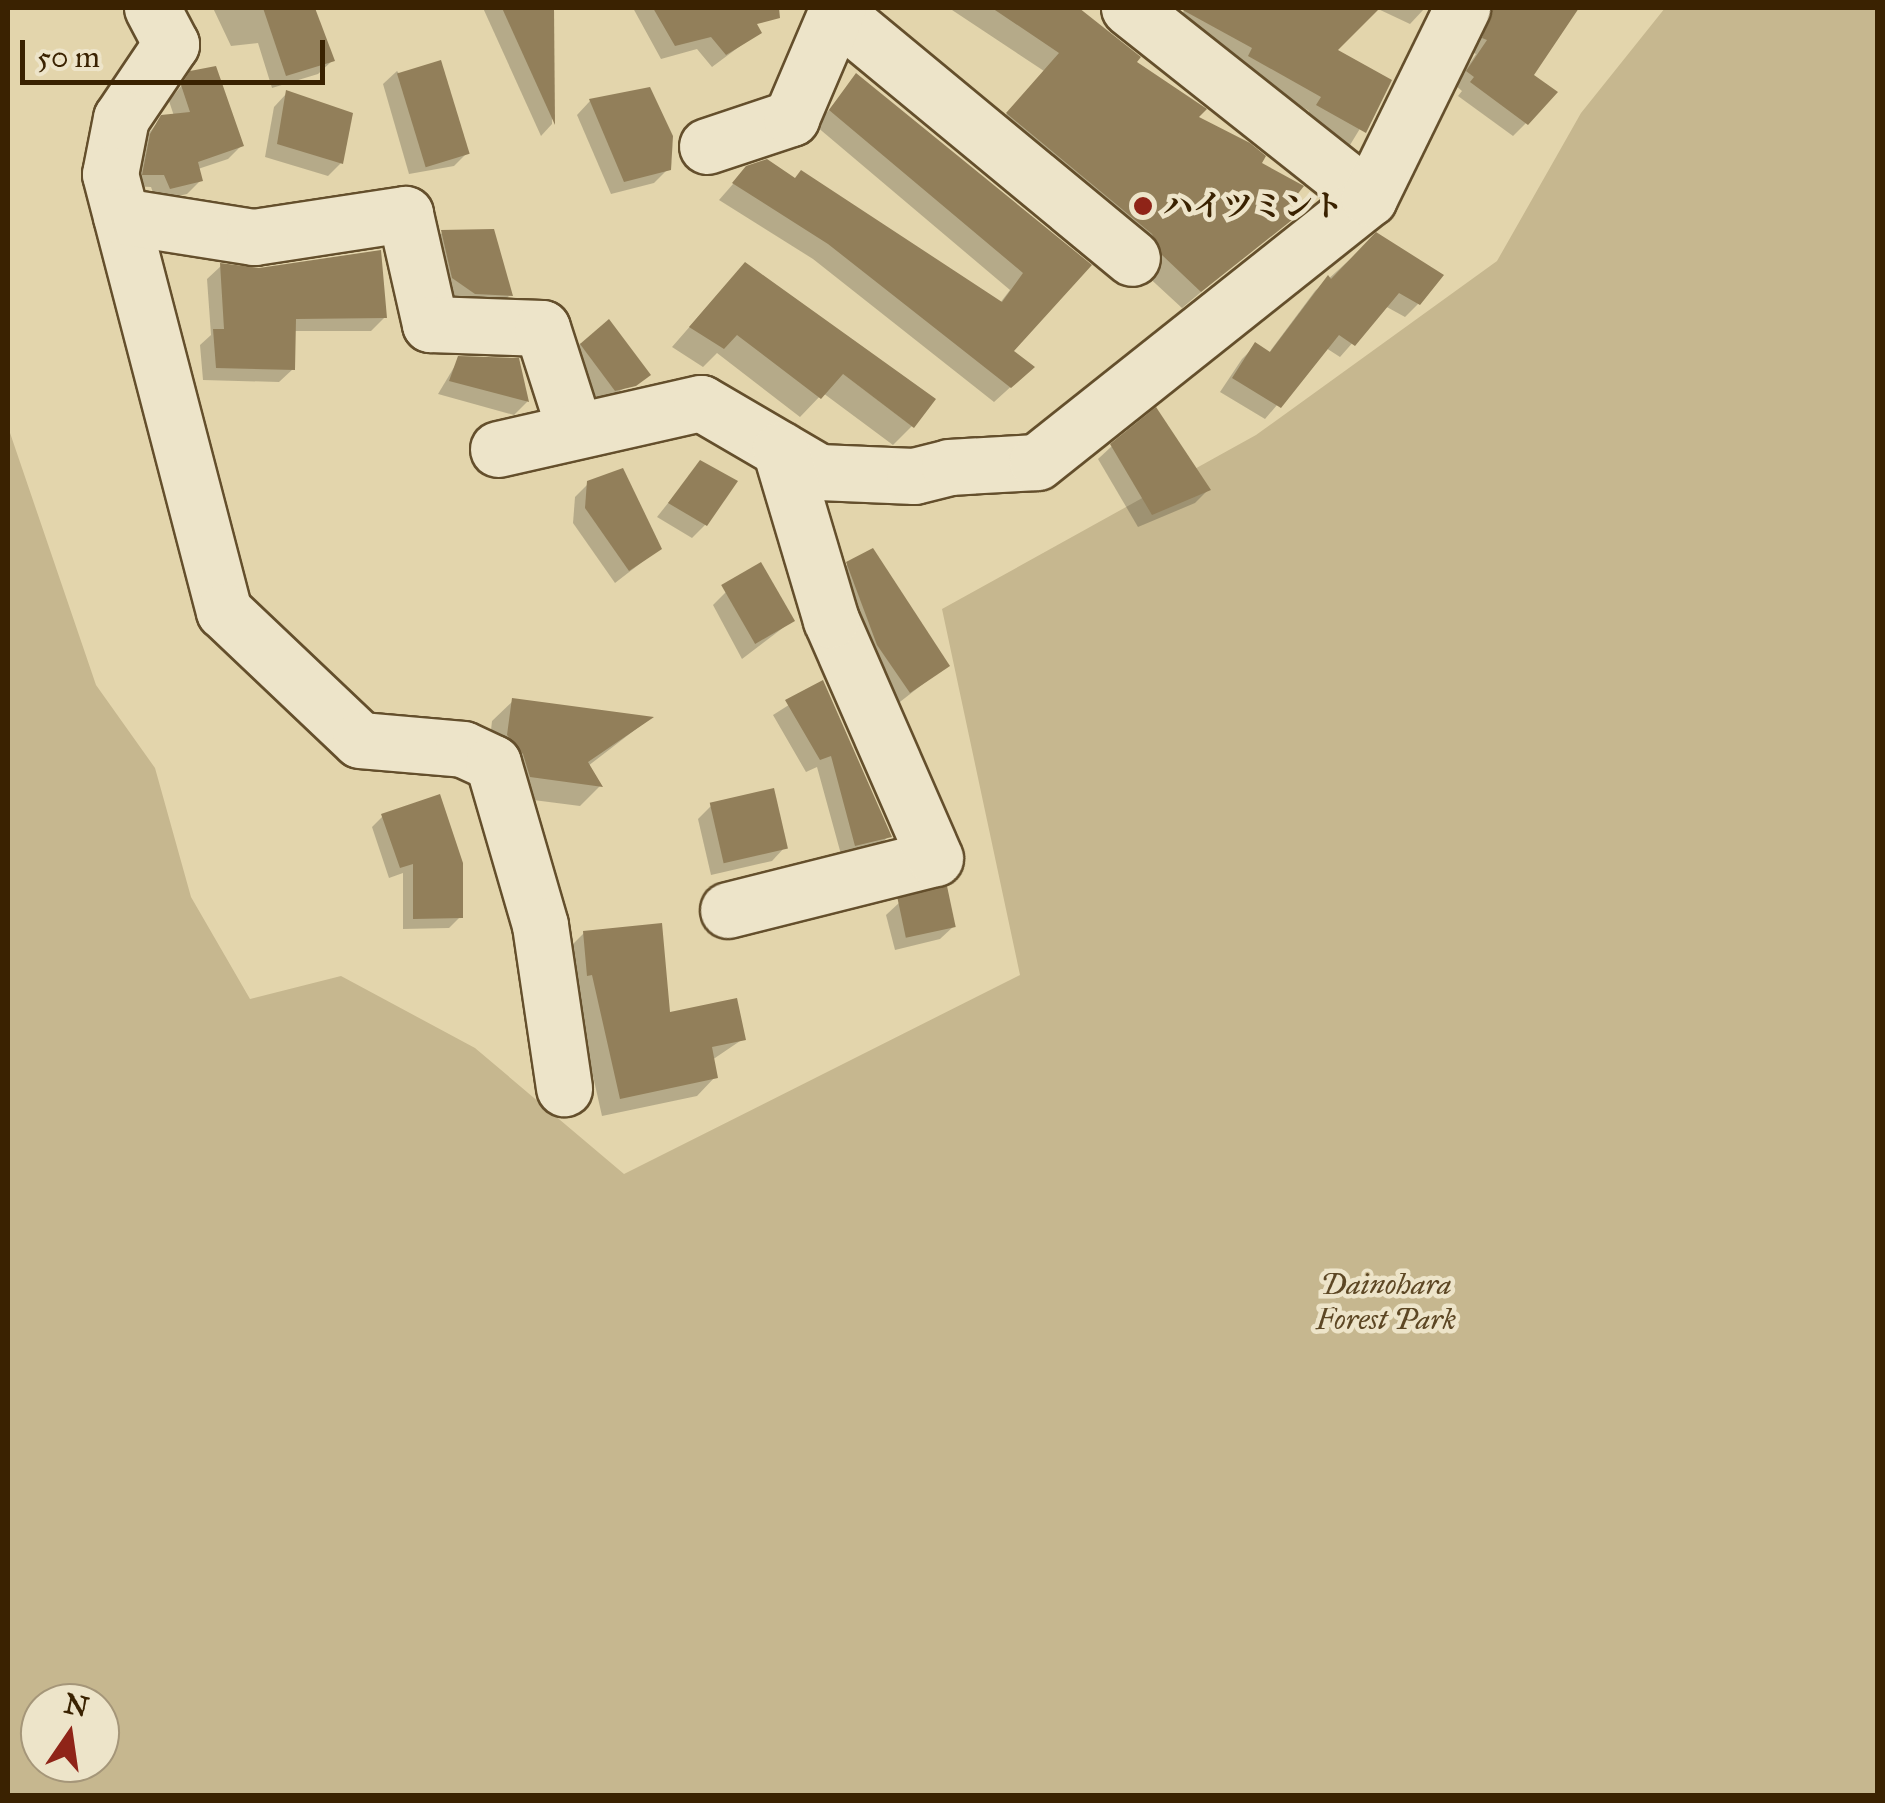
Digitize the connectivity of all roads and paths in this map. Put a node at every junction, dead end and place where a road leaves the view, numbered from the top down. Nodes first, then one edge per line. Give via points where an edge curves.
1 (152, 8) edge
2 (1129, 8) edge
3 (1462, 8) edge
4 (837, 10) edge
5 (706, 146) dead end
6 (1369, 198) junction
7 (121, 216) junction
8 (1132, 258) dead end
9 (576, 431) junction
10 (498, 449) dead end
11 (780, 449) junction
12 (728, 910) dead end
13 (564, 1088) dead end

1 - 7 lane via 171,44 121,118 110,174
2 - 6 lane
3 - 6 lane
4 - 5 lane via 791,118
4 - 8 lane
6 - 11 lane via 1037,462 914,476 819,472
7 - 9 lane via 254,236 405,214 430,324 542,328
7 - 13 lane via 224,612 360,740 463,749 493,763 540,925
9 - 10 lane
9 - 11 lane via 701,403
11 - 12 lane via 831,620 936,858

